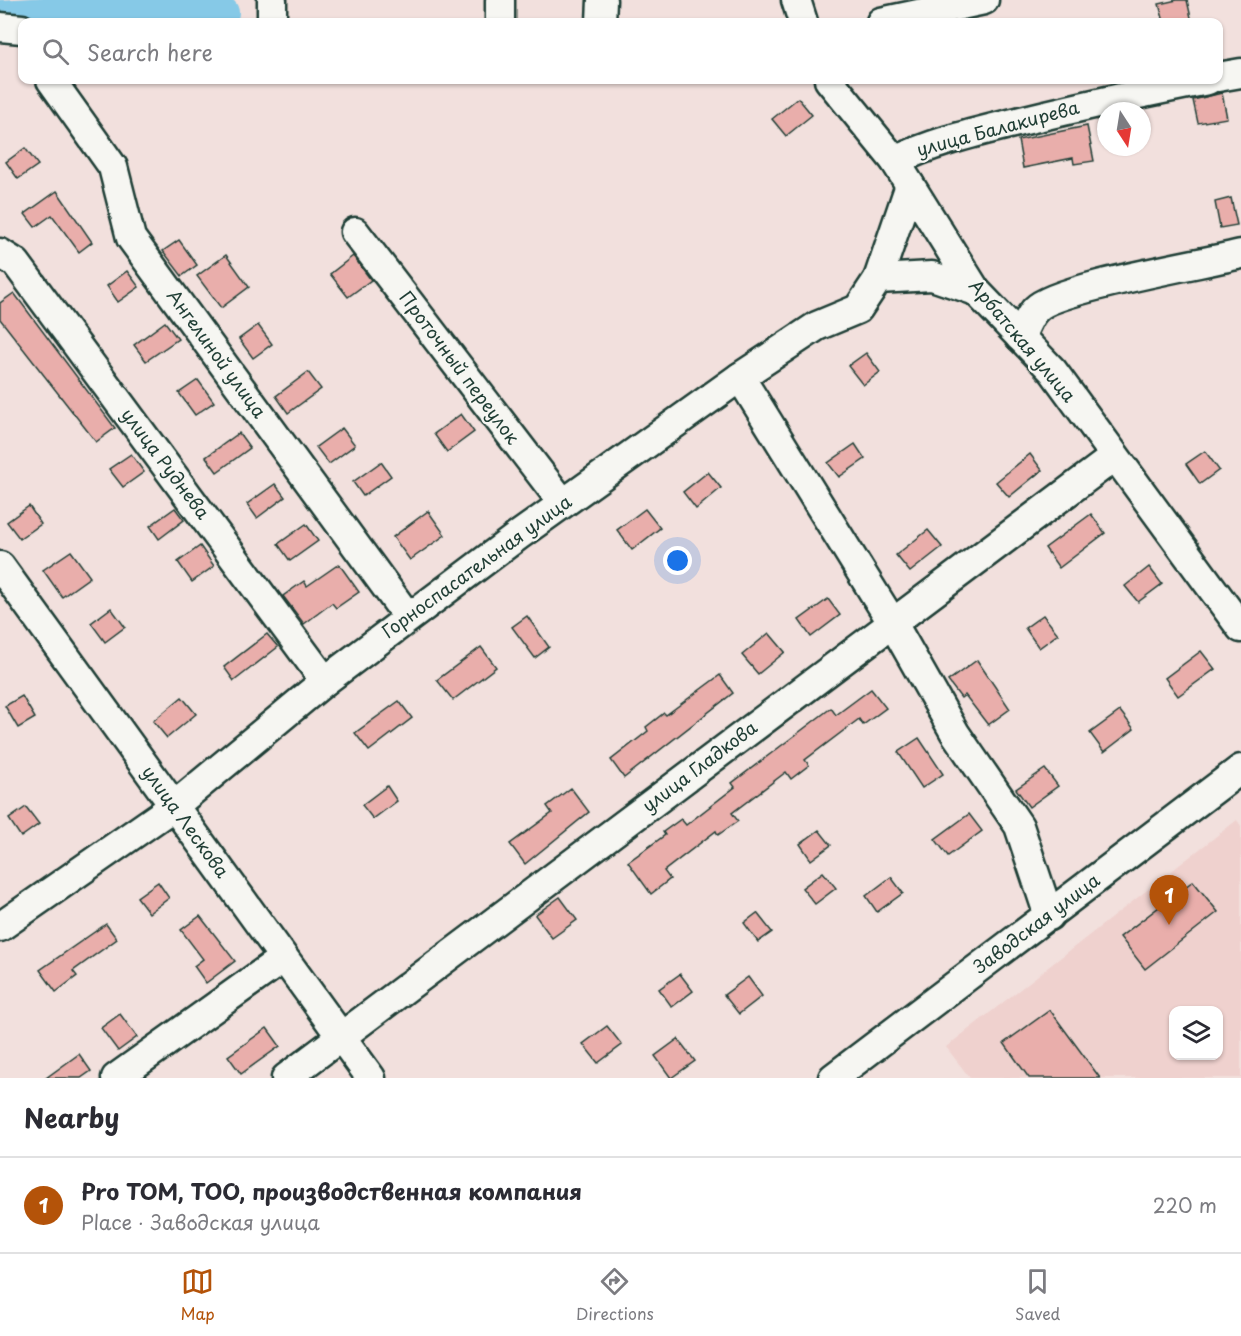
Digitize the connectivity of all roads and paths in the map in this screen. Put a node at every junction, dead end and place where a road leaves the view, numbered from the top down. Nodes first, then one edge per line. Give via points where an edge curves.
1 (272, 0) edge
2 (500, 0) edge
3 (602, 0) edge
4 (796, 0) edge
5 (984, 0) edge
6 (272, 18) edge
7 (500, 18) edge
8 (601, 18) edge
9 (802, 18) edge
10 (900, 18) edge
11 (0, 27) edge
12 (18, 28) edge
13 (1241, 73) edge
14 (1223, 76) edge
15 (54, 84) edge
16 (832, 84) edge
17 (1188, 84) edge
18 (895, 161) junction
19 (910, 185) junction
20 (356, 232) dead end
21 (0, 253) edge
22 (1241, 254) edge
23 (878, 279) junction
24 (976, 291) junction
25 (1020, 337) junction
26 (740, 377) junction
27 (1114, 457) junction
28 (563, 503) junction
29 (0, 566) edge
30 (408, 616) junction
31 (892, 622) junction
32 (1241, 628) edge
33 (325, 681) junction
34 (1241, 769) edge
35 (174, 806) junction
36 (1049, 916) junction
37 (0, 927) edge
38 (282, 958) junction
39 (341, 1038) junction
40 (116, 1078) edge
41 (286, 1078) edge
42 (370, 1078) edge
43 (833, 1078) edge

1 - 6 street
2 - 7 street
3 - 8 street
4 - 9 street
5 - 10 street
11 - 12 street
13 - 14 street
15 - 30 street, Ангелиной улица via 113,167 131,238
16 - 18 street, Арбатская улица
17 - 18 street, улица Балакирева via 962,136 922,147
18 - 19 street, Арбатская улица
19 - 23 street, Горноспасательная улица
19 - 24 street, Арбатская улица
20 - 28 street, Проточный переулок
21 - 33 street, улица Руднева via 16,263
22 - 25 street via 1053,298 1036,308
23 - 24 street via 932,276
23 - 26 street, Горноспасательная улица via 858,309 817,326
24 - 25 street, Арбатская улица
25 - 27 street, Арбатская улица via 1053,371
26 - 28 street, Горноспасательная улица
26 - 31 street
27 - 31 street, улица Гладкова
27 - 32 street, Арбатская улица
28 - 30 street, Горноспасательная улица
29 - 35 street, улица Лескова
30 - 33 street, Горноспасательная улица
31 - 36 street via 954,733 1019,826
31 - 39 street, улица Гладкова
33 - 35 street, Горноспасательная улица
34 - 36 street, Заводская улица
35 - 37 street, Горноспасательная улица
35 - 38 street, улица Лескова
36 - 43 street, Заводская улица
38 - 39 street, улица Лескова
38 - 40 street
39 - 41 street, улица Гладкова
39 - 42 street, улица Лескова

